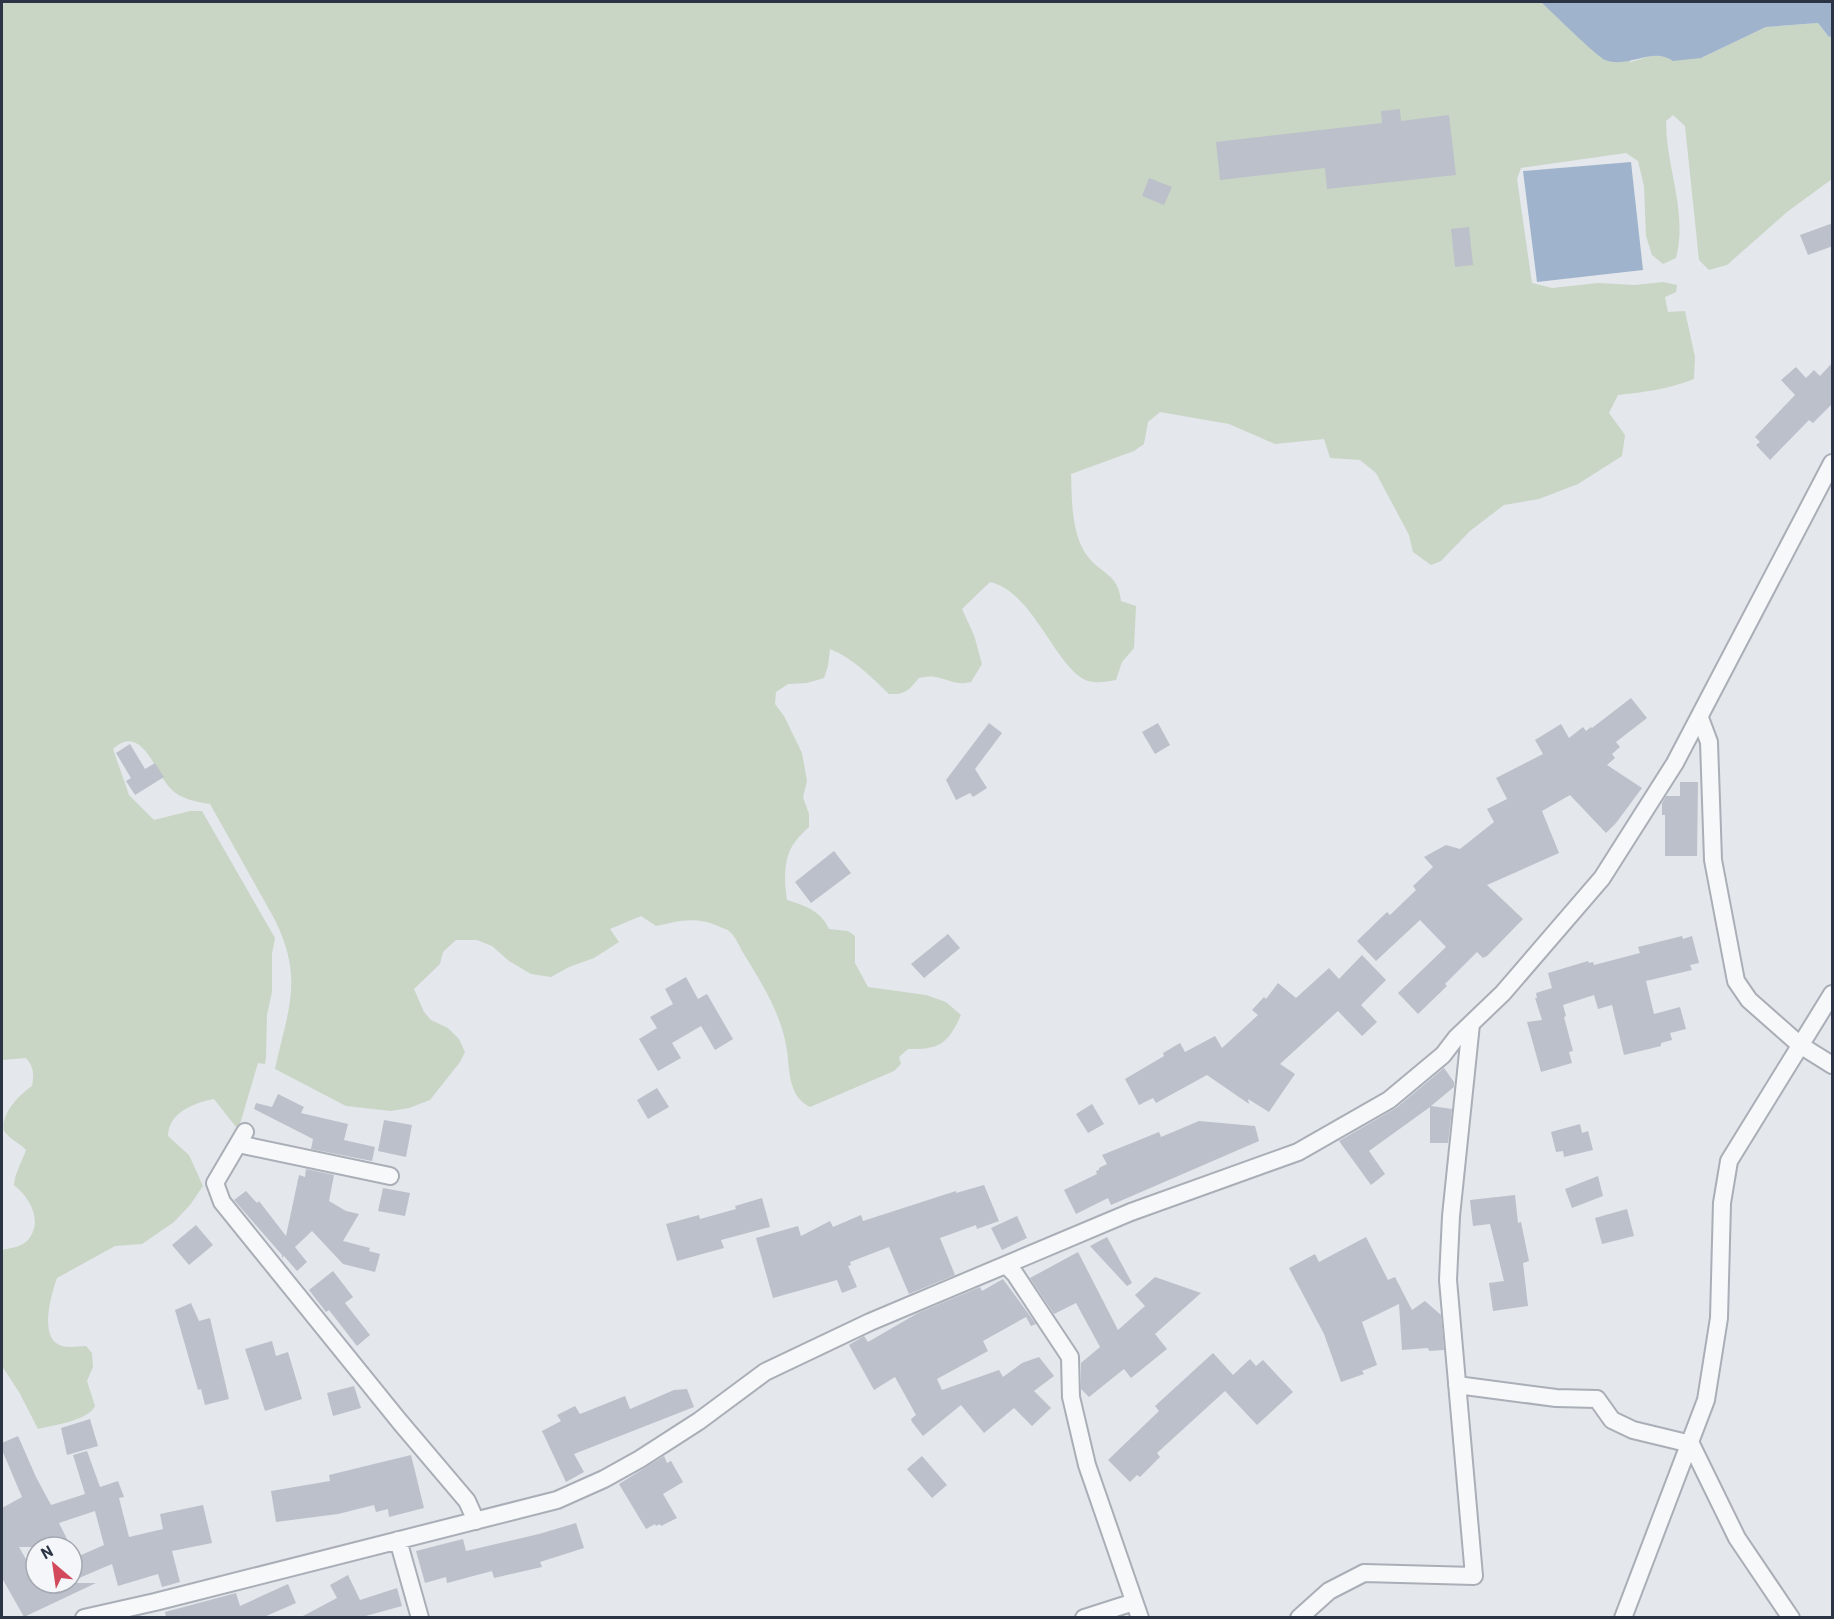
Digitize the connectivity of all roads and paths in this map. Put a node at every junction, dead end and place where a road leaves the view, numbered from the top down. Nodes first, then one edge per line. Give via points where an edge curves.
1 (1833, 463) edge
2 (1700, 718) junction
3 (1833, 994) edge
4 (1471, 1024) junction
5 (1800, 1045) junction
6 (1833, 1065) edge
7 (390, 1176) dead end
8 (1006, 1265) junction
9 (1457, 1385) junction
10 (1691, 1444) junction
11 (476, 1521) junction
12 (398, 1540) junction
13 (1137, 1610) edge
14 (90, 1617) edge
15 (420, 1617) edge
16 (1084, 1617) edge
17 (1299, 1617) edge
18 (1623, 1617) edge
19 (1791, 1617) edge

1 - 2 street
2 - 4 street via 1602,878 1503,993
2 - 5 street via 1710,742 1713,860 1736,981 1749,1000
3 - 5 street
4 - 8 street via 1443,1055 1389,1101 1298,1152 1131,1212
4 - 9 street via 1448,1280
5 - 6 street
5 - 10 street via 1729,1161 1722,1203 1719,1318 1706,1400
7 - 11 street via 241,1138 215,1183 222,1202 467,1502
8 - 11 street via 870,1322 765,1372 699,1421 604,1479 557,1500
8 - 13 street via 1016,1274 1070,1357 1071,1397 1087,1465
9 - 10 street via 1556,1398 1597,1399 1612,1420 1633,1430
9 - 17 street via 1474,1576 1364,1573 1329,1591
10 - 18 street
10 - 19 street via 1737,1538
11 - 12 street
12 - 14 street
12 - 15 street
13 - 16 street

